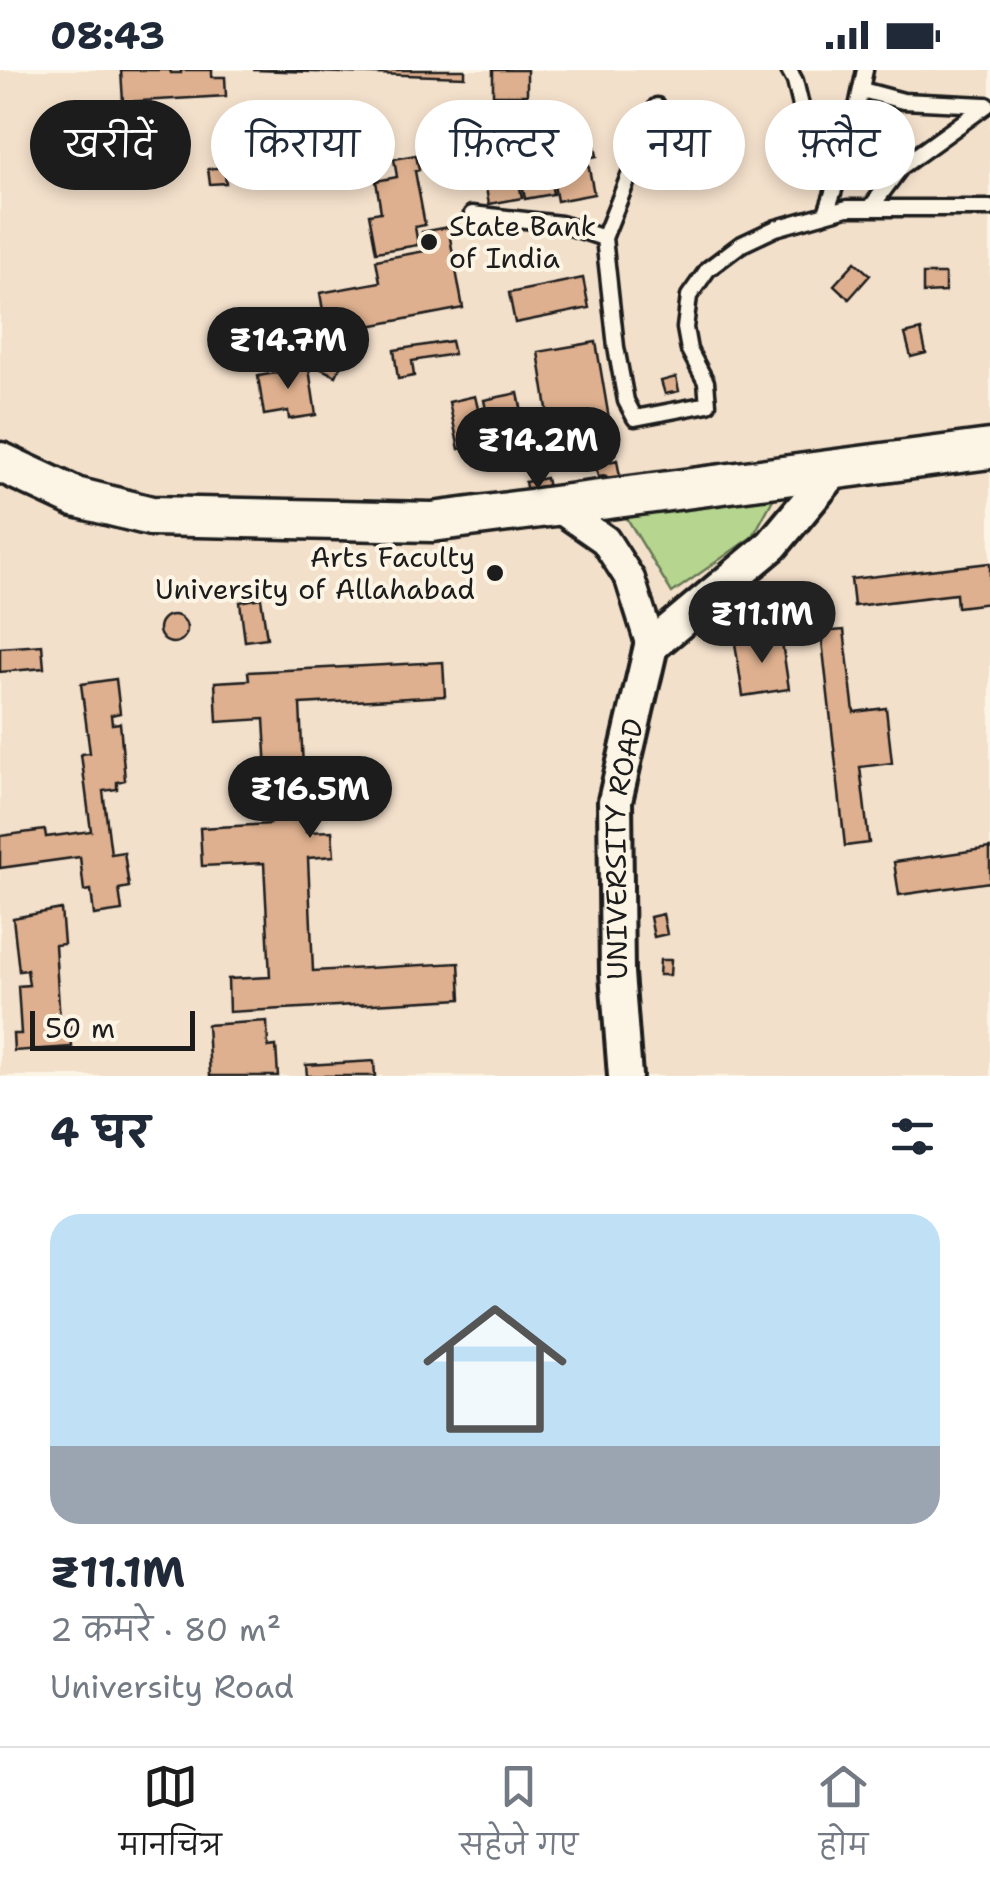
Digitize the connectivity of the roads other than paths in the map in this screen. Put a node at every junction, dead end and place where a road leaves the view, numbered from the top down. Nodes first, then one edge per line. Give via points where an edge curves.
1 (788, 70) edge
2 (865, 70) edge
3 (862, 90) junction
4 (800, 100) edge
5 (860, 100) edge
6 (988, 105) edge
7 (623, 190) edge
8 (834, 190) edge
9 (872, 207) junction
10 (990, 208) edge
11 (826, 213) junction
12 (472, 214) dead end
13 (604, 238) junction
14 (990, 449) edge
15 (0, 462) edge
16 (837, 466) junction
17 (556, 506) junction
18 (651, 646) junction
19 (625, 1076) edge

1 - 4 lane
2 - 3 lane
3 - 5 lane
3 - 6 lane via 903,100
6 - 9 lane via 901,167
7 - 13 lane
8 - 11 lane
9 - 10 lane
9 - 11 lane
11 - 13 lane via 740,245 708,269 689,296 685,328 708,404 635,418 616,347
12 - 13 lane via 561,224
14 - 16 main road
15 - 17 main road via 76,497 151,516 432,522
16 - 17 main road
16 - 18 street via 772,546
17 - 18 street via 606,540 630,579
18 - 19 street, UNIVERSITY ROAD via 615,801

